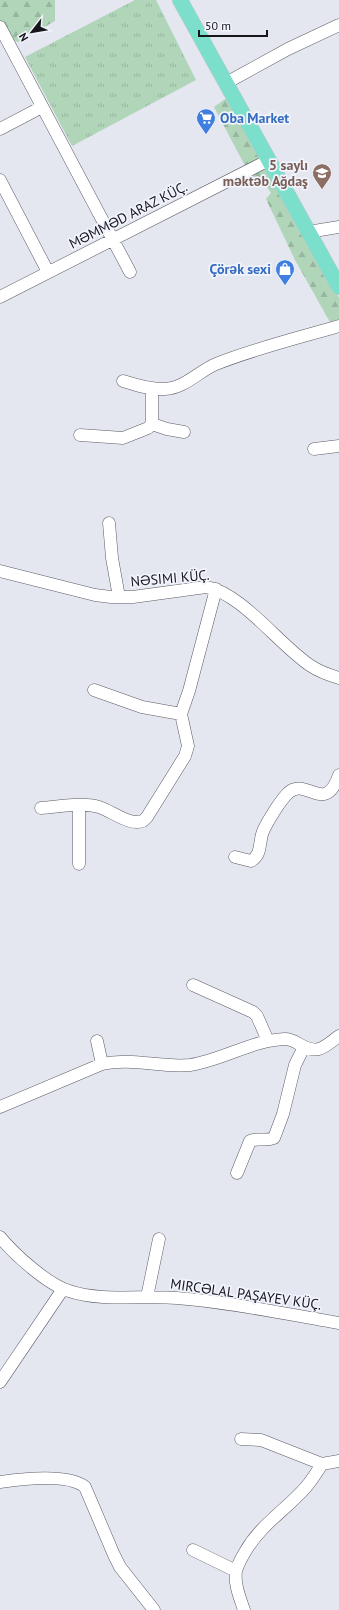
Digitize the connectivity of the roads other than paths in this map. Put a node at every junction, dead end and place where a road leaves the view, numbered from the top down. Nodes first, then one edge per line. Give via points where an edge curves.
1 (180, 0) edge
2 (339, 25) edge
3 (0, 27) edge
4 (226, 83) junction
5 (42, 107) junction
6 (0, 129) edge
7 (269, 160) junction
8 (0, 180) edge
9 (339, 226) edge
10 (308, 232) junction
11 (113, 239) junction
12 (48, 272) junction
13 (130, 272) dead end
14 (339, 288) edge
15 (0, 297) edge
16 (339, 326) edge
17 (123, 381) dead end
18 (152, 389) junction
19 (152, 424) junction
20 (184, 432) dead end
21 (80, 435) dead end
22 (339, 446) edge
23 (314, 449) dead end
24 (109, 523) dead end
25 (0, 571) edge
26 (216, 589) junction
27 (119, 597) junction
28 (339, 678) edge
29 (94, 690) dead end
30 (181, 714) junction
31 (339, 775) edge
32 (79, 806) junction
33 (41, 808) dead end
34 (235, 857) dead end
35 (79, 864) dead end
36 (193, 985) dead end
37 (339, 1036) edge
38 (97, 1040) dead end
39 (268, 1041) junction
40 (304, 1047) junction
41 (102, 1064) junction
42 (0, 1107) edge
43 (237, 1173) dead end
44 (0, 1237) edge
45 (159, 1240) dead end
46 (63, 1289) junction
47 (147, 1296) junction
48 (339, 1323) edge
49 (0, 1382) edge
50 (241, 1439) dead end
51 (339, 1461) edge
52 (322, 1464) junction
53 (0, 1482) edge
54 (193, 1550) dead end
55 (236, 1571) junction
56 (154, 1610) edge
57 (244, 1610) edge

1 - 4 main road
2 - 4 street
3 - 5 street
4 - 7 main road
5 - 6 street
5 - 11 street
7 - 10 main road
7 - 11 street, MƏMMƏD ARAZ KÜÇ.
8 - 12 street
9 - 10 street
10 - 14 main road
11 - 12 street, MƏMMƏD ARAZ KÜÇ.
11 - 13 street
12 - 15 street, MƏMMƏD ARAZ KÜÇ.
16 - 18 street via 232,358 211,366 187,382 174,387
17 - 18 street
18 - 19 street
19 - 20 street
19 - 21 street via 123,438
22 - 23 street
24 - 27 street
25 - 27 street, NƏSIMI KÜÇ. via 95,595
26 - 27 street, NƏSIMI KÜÇ. via 206,587
26 - 28 street, NƏSIMI KÜÇ. via 238,603 310,665
26 - 30 street via 190,691
29 - 30 street via 142,707
30 - 32 street via 188,746 185,756 143,821 133,822 100,807
31 - 34 street via 330,792 322,795 301,788 292,790 264,828 257,858 251,861
32 - 33 street
32 - 35 street
36 - 39 street via 252,1012 257,1016
37 - 40 street via 317,1050
38 - 41 street
39 - 40 street via 293,1040
39 - 41 street via 190,1065 128,1061
40 - 43 street via 295,1066 274,1138 267,1141 250,1141
41 - 42 street
44 - 46 street, MIRCƏLAL PAŞAYEV KÜÇ. via 24,1261
45 - 47 street
46 - 47 street, MIRCƏLAL PAŞAYEV KÜÇ. via 82,1295
46 - 49 street
47 - 48 street, MIRCƏLAL PAŞAYEV KÜÇ. via 200,1300
50 - 52 street via 260,1440
51 - 52 street
52 - 55 street via 306,1487 253,1538
53 - 56 street via 40,1478 80,1482 85,1487 117,1561
54 - 55 street
55 - 57 street via 236,1585

